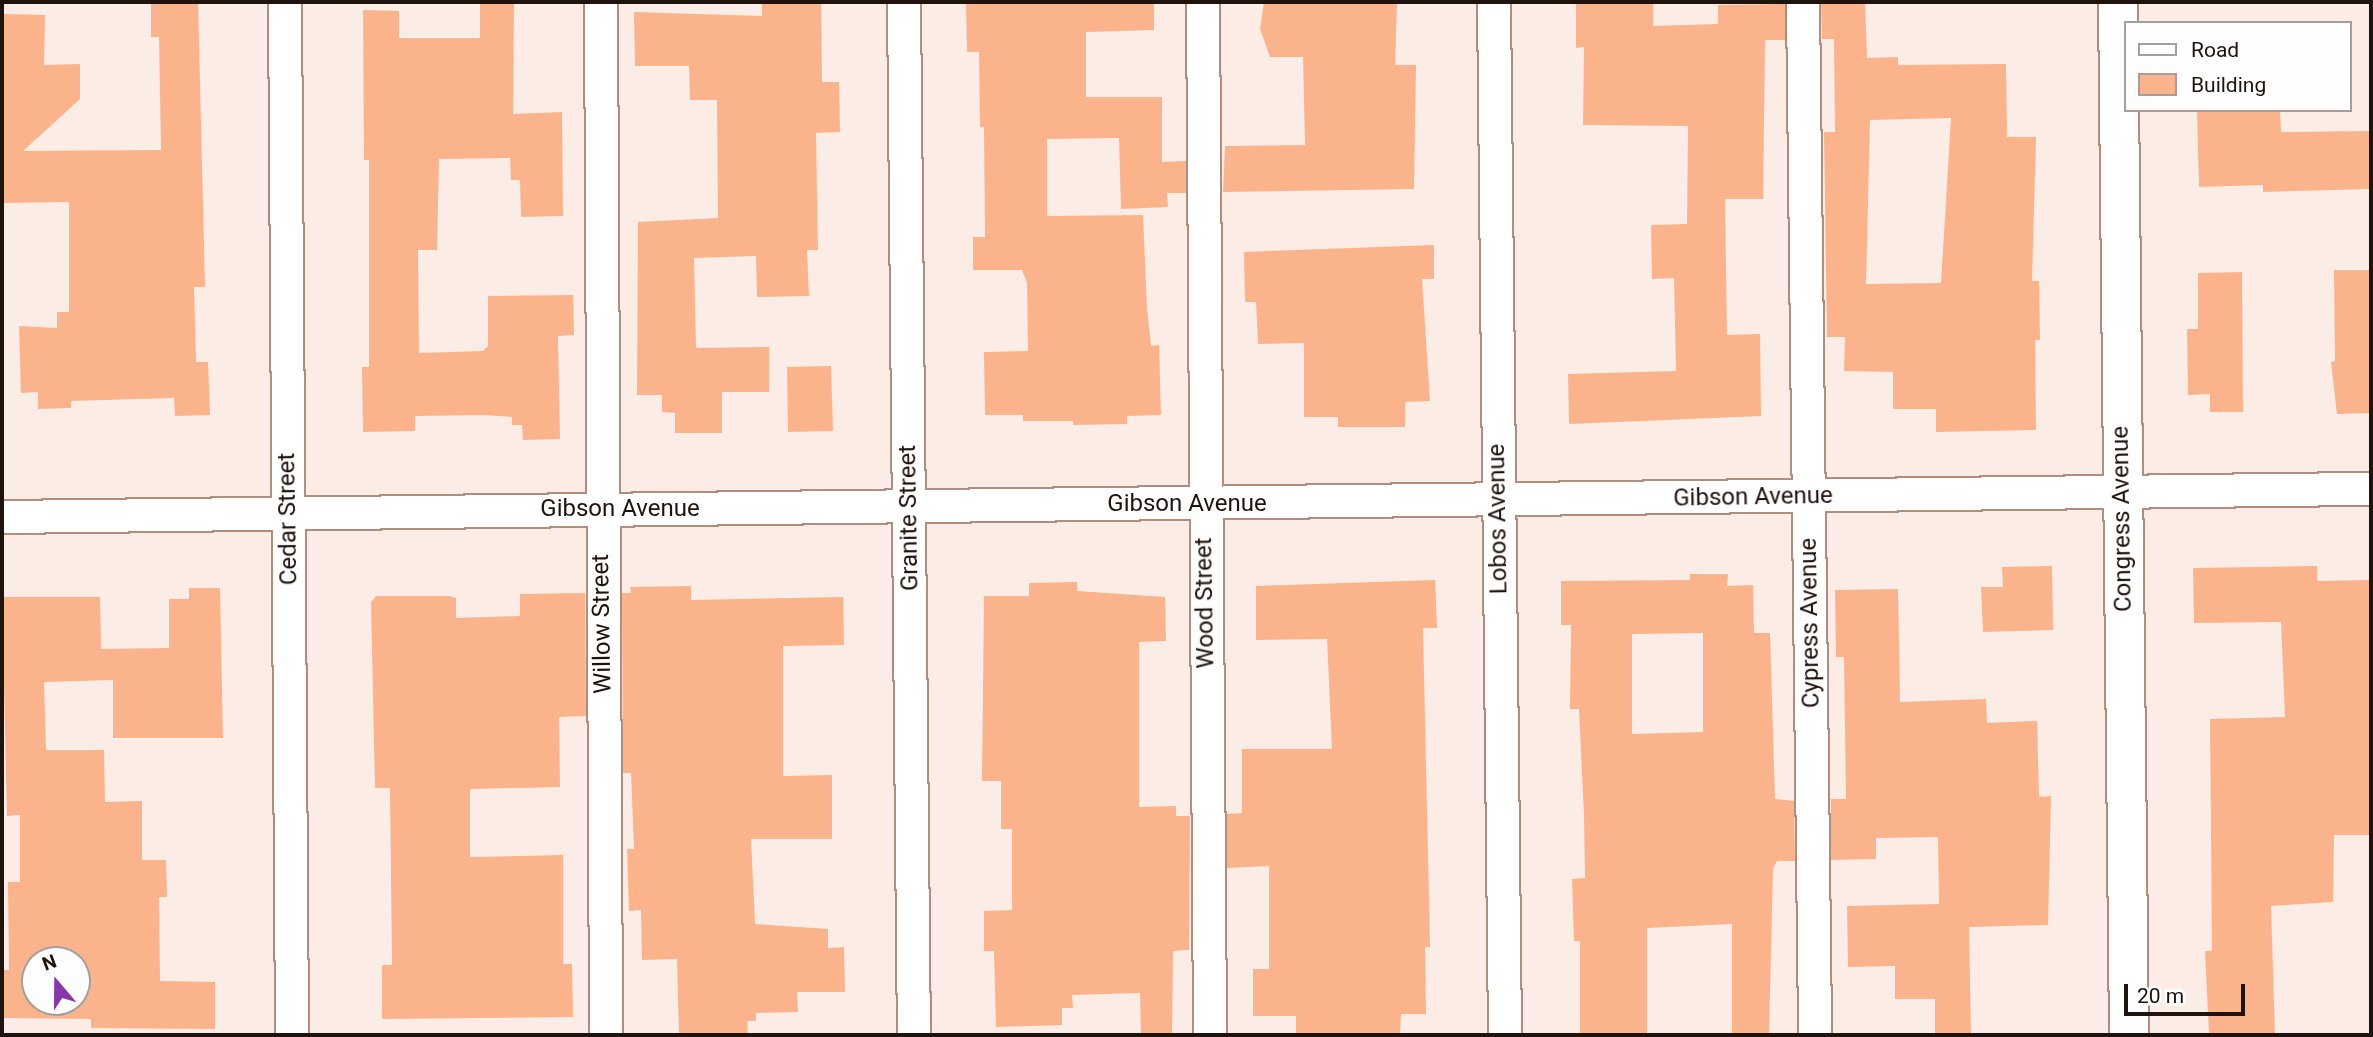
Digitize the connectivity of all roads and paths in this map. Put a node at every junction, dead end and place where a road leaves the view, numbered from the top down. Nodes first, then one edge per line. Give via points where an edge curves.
1 (285, 2) edge
2 (601, 2) edge
3 (904, 2) edge
4 (1203, 2) edge
5 (1494, 2) edge
6 (1803, 2) edge
7 (2118, 2) edge
8 (2371, 489) edge
9 (1809, 496) junction
10 (2121, 496) junction
11 (1498, 501) junction
12 (1204, 504) junction
13 (909, 506) junction
14 (600, 509) junction
15 (287, 511) junction
16 (2, 517) edge
17 (292, 1035) edge
18 (606, 1035) edge
19 (914, 1035) edge
20 (1210, 1035) edge
21 (1505, 1035) edge
22 (1815, 1035) edge
23 (2129, 1035) edge

1 - 15 street, Cedar Street
2 - 14 street, Willow Street
3 - 13 street, Granite Street
4 - 12 street, Wood Street
5 - 11 street, Lobos Avenue
6 - 9 street, Cypress Avenue
7 - 10 street, Congress Avenue
8 - 10 street, Gibson Avenue
9 - 10 street, Gibson Avenue
9 - 11 street, Gibson Avenue
9 - 22 street, Cypress Avenue
10 - 23 street, Congress Avenue
11 - 12 street, Gibson Avenue
11 - 21 street, Lobos Avenue
12 - 13 street, Gibson Avenue
12 - 20 street, Wood Street
13 - 14 street, Gibson Avenue
13 - 19 street, Granite Street
14 - 15 street, Gibson Avenue
14 - 18 street, Willow Street
15 - 16 street, Gibson Avenue
15 - 17 street, Cedar Street

